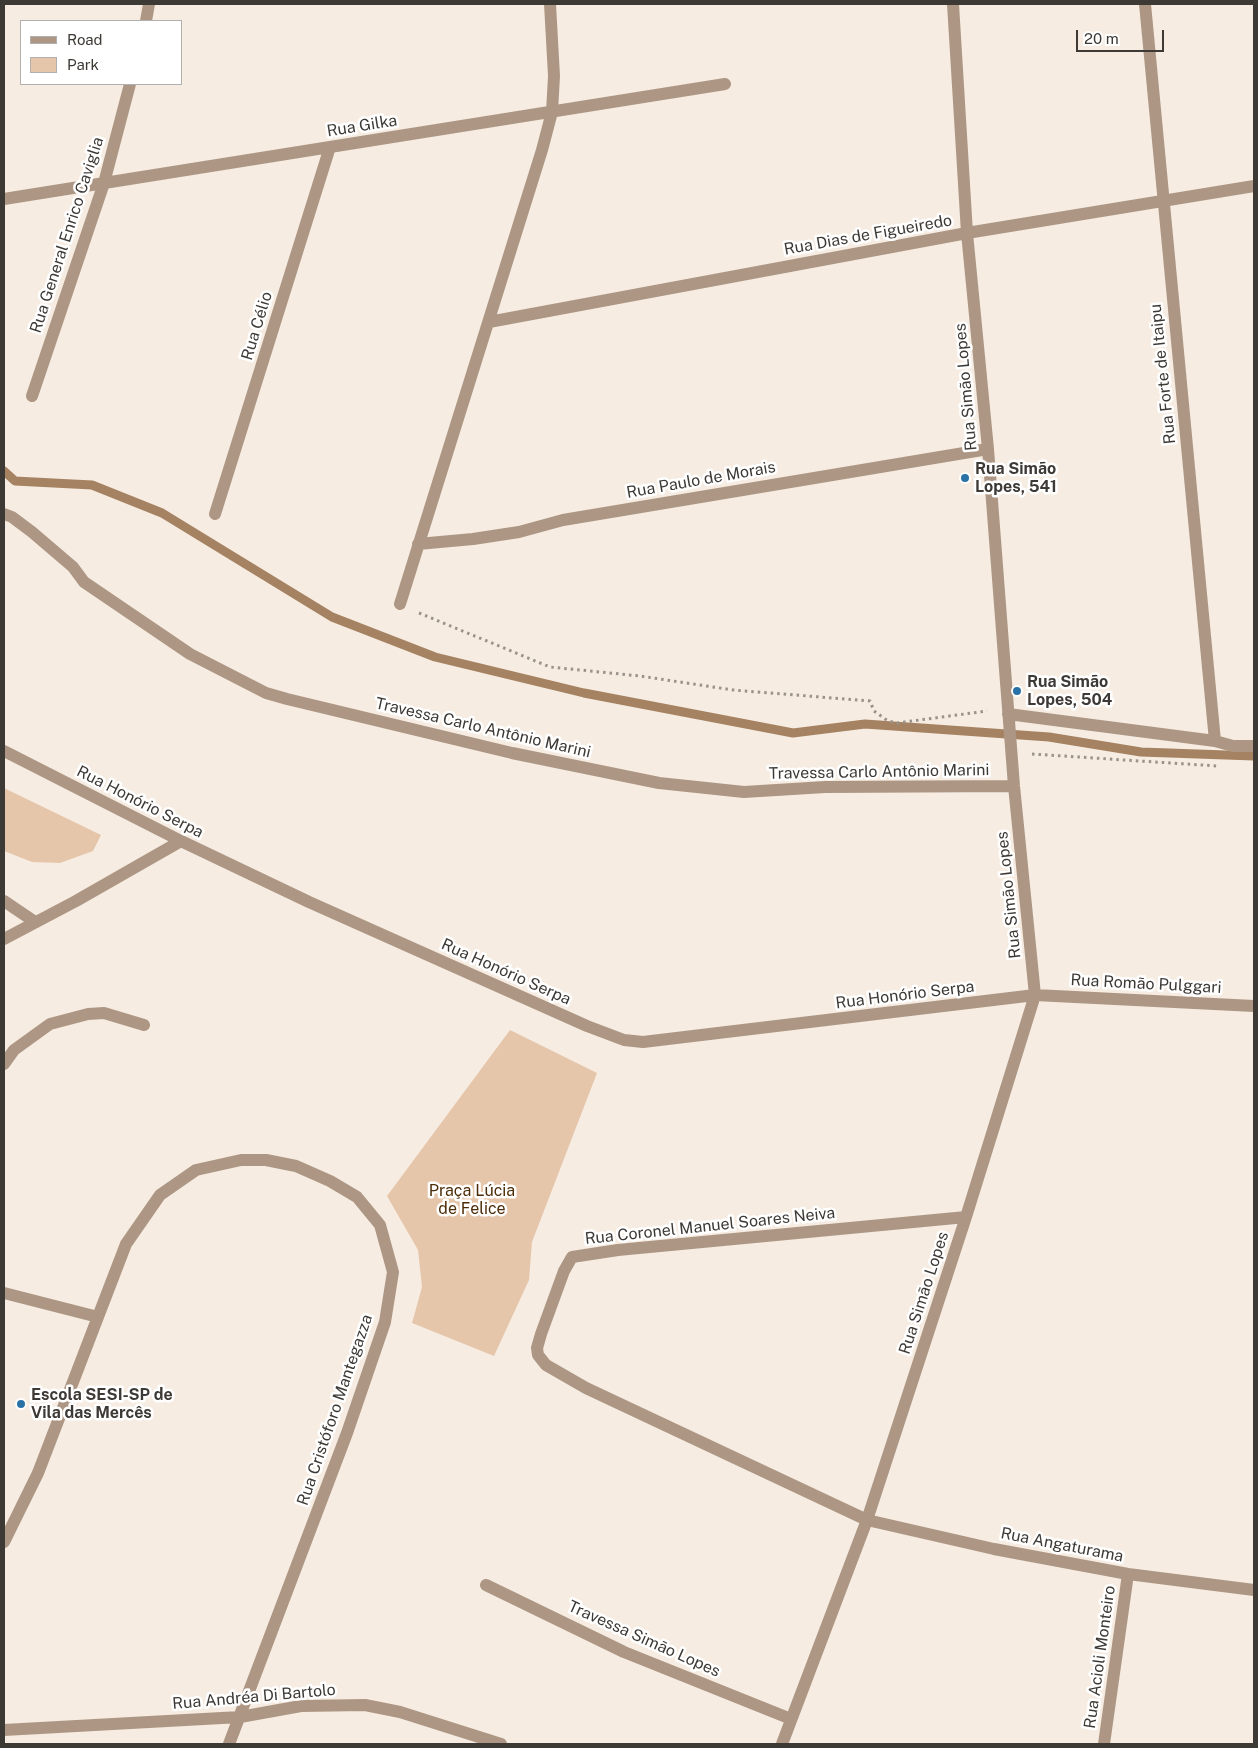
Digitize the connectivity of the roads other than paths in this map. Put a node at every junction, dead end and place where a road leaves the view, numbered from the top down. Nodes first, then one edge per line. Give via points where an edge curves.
1 (149, 4) edge
2 (550, 4) edge
3 (953, 4) edge
4 (1145, 4) edge
5 (146, 20) edge
6 (724, 84) dead end
7 (130, 85) edge
8 (552, 112) junction
9 (330, 147) junction
10 (104, 183) junction
11 (1254, 186) edge
12 (4, 200) edge
13 (1163, 201) junction
14 (968, 234) junction
15 (488, 322) junction
16 (32, 396) dead end
17 (988, 448) junction
18 (4, 514) edge
19 (215, 514) dead end
20 (418, 544) junction
21 (400, 604) road end
22 (1008, 712) junction
23 (1215, 741) junction
24 (1254, 746) edge
25 (4, 751) edge
26 (1014, 786) junction
27 (180, 841) junction
28 (4, 902) edge
29 (35, 922) junction
30 (4, 940) edge
31 (1035, 995) junction
32 (1254, 1006) edge
33 (144, 1025) dead end
34 (4, 1064) edge
35 (966, 1217) junction
36 (4, 1293) edge
37 (98, 1317) junction
38 (867, 1520) junction
39 (4, 1542) edge
40 (1128, 1574) junction
41 (486, 1585) dead end
42 (1254, 1590) edge
43 (240, 1717) junction
44 (791, 1719) junction
45 (4, 1730) edge
46 (229, 1744) edge
47 (501, 1744) edge
48 (782, 1744) edge
49 (1104, 1744) edge

1 - 5 street
2 - 8 street via 554,76
3 - 14 street, Rua Simão Lopes
4 - 13 street, Rua Forte de Itaipu
6 - 8 street, Rua Gilka
7 - 10 street, Rua General Enrico Caviglia
8 - 9 street, Rua Gilka
8 - 15 street
9 - 10 street, Rua Gilka
9 - 19 street, Rua Célio
10 - 12 street, Rua Gilka
10 - 16 street, Rua General Enrico Caviglia
11 - 13 street, Rua Dias de Figueiredo
13 - 14 street, Rua Dias de Figueiredo
13 - 23 street, Rua Forte de Itaipu
14 - 15 street, Rua Dias de Figueiredo
14 - 17 street, Rua Simão Lopes
15 - 20 street
17 - 20 street, Rua Paulo de Morais via 563,520 473,540
17 - 22 street, Rua Simão Lopes
18 - 26 street, Travessa Carlo Antônio Marini via 32,532 73,567 84,582 190,654 286,699 512,753 668,784 744,792 825,787
20 - 21 street
22 - 23 street
22 - 26 street, Rua Simão Lopes
23 - 24 street via 1233,746
25 - 27 street, Rua Honório Serpa
26 - 31 street, Rua Simão Lopes
27 - 29 street
27 - 31 street, Rua Honório Serpa via 309,902 624,1040 643,1042
28 - 29 street
29 - 30 street
31 - 32 street, Rua Romão Pulggari
31 - 35 street, Rua Simão Lopes
33 - 34 street via 104,1013 50,1024 14,1050
35 - 38 street, Rua Simão Lopes
35 - 38 street, Rua Coronel Manuel Soares Neiva via 618,1250 575,1257 568,1263 541,1334 538,1355 556,1372
36 - 37 street
37 - 39 street, Rua Cristóforo Mantegazza via 38,1473
37 - 43 street, Rua Cristóforo Mantegazza via 126,1244 160,1195 196,1170 241,1160 266,1160 296,1166 357,1197 380,1225 393,1272 385,1322
38 - 40 street, Rua Angaturama via 994,1549
38 - 44 street, Rua Simão Lopes
40 - 42 street, Rua Angaturama
40 - 49 street, Rua Acioli Monteiro
41 - 44 street, Travessa Simão Lopes via 624,1652
43 - 45 street, Rua Andréa Di Bartolo
43 - 46 street, Rua Cristóforo Mantegazza
43 - 47 street, Rua Andréa Di Bartolo via 300,1706 365,1705 400,1712
44 - 48 street, Rua Simão Lopes

